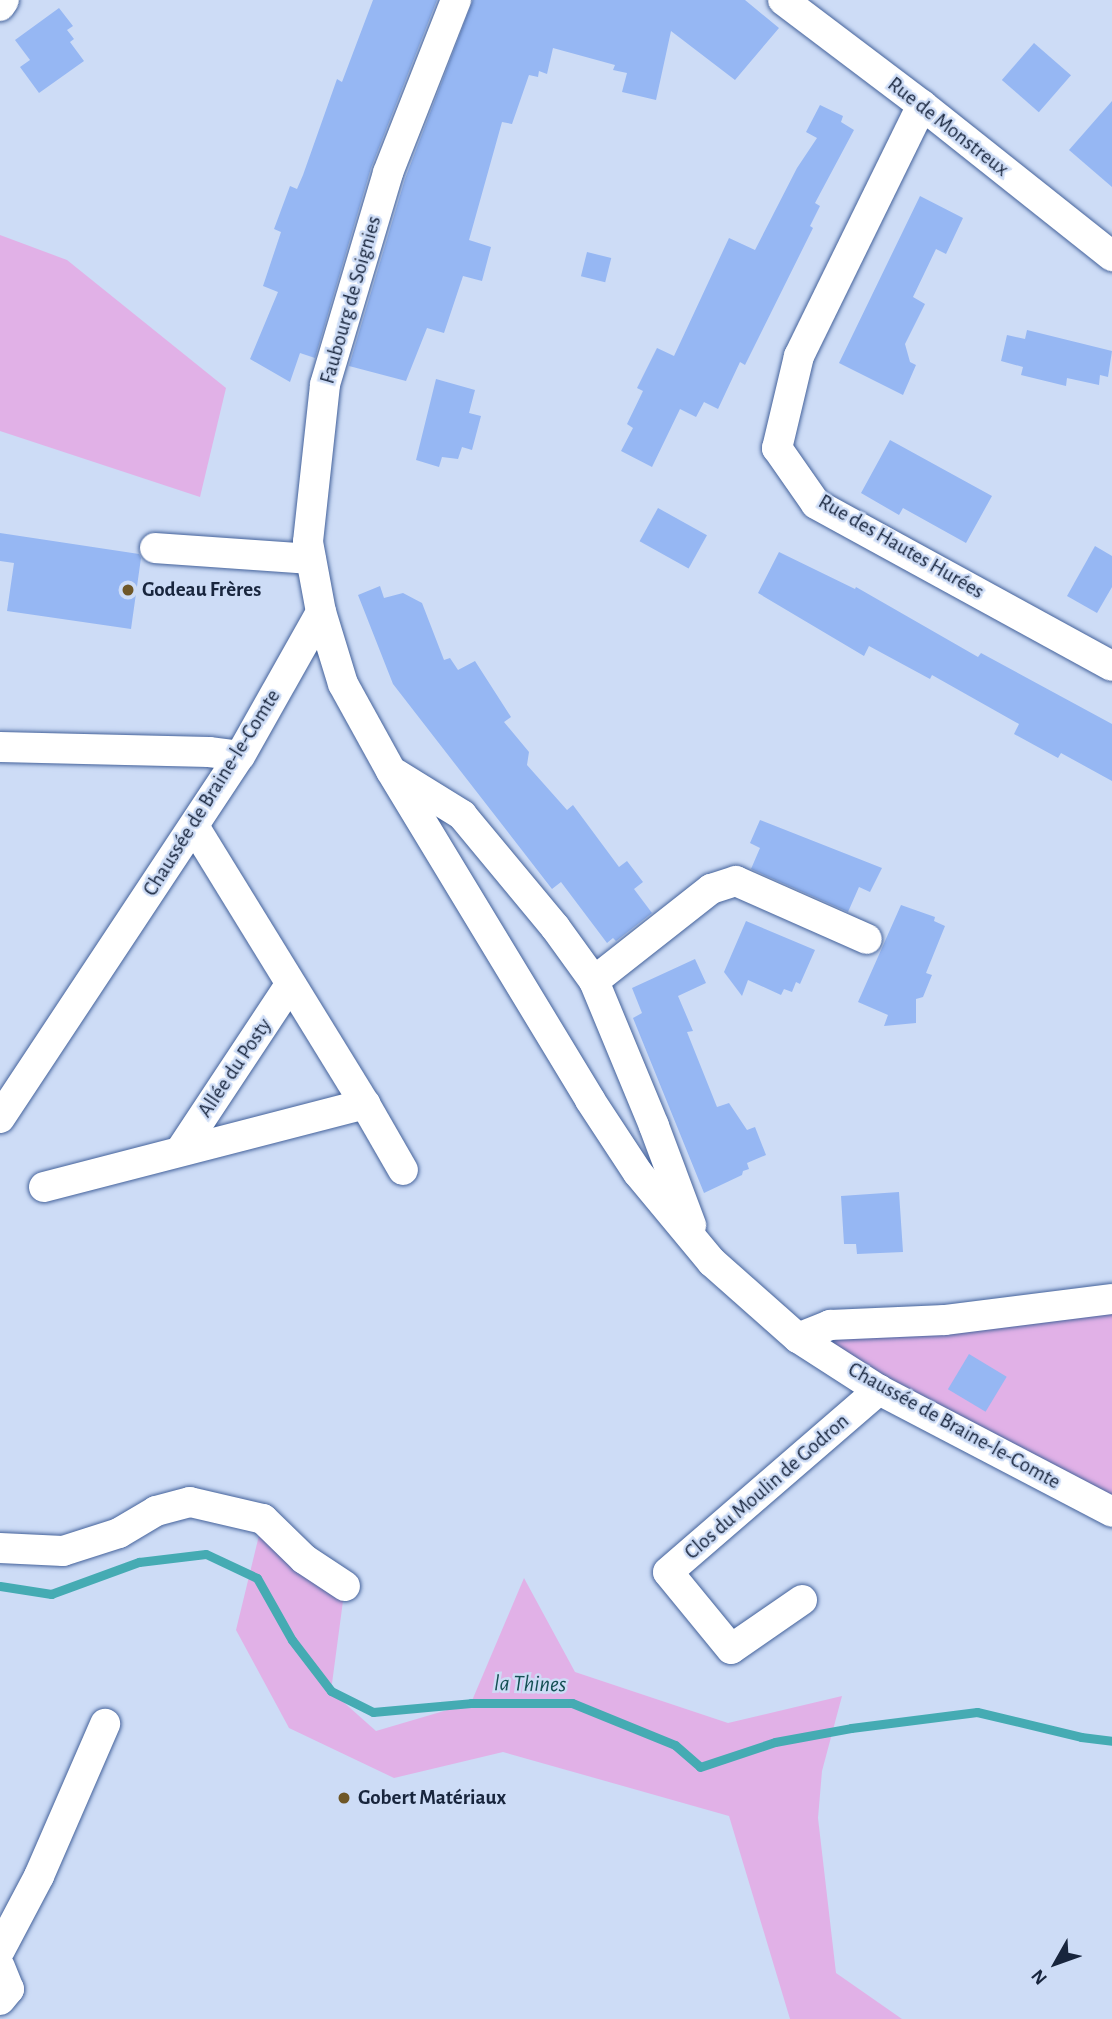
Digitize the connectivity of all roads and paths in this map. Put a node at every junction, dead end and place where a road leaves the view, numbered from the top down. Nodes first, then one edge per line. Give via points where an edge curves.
1 (4, 0) edge
2 (456, 0) edge
3 (783, 0) edge
4 (0, 6) edge
5 (922, 105) junction
6 (1112, 256) edge
7 (155, 548) dead end
8 (310, 559) junction
9 (321, 611) junction
10 (1112, 666) edge
11 (0, 747) edge
12 (240, 756) junction
13 (391, 771) junction
14 (194, 826) junction
15 (867, 939) dead end
16 (594, 981) junction
17 (290, 985) junction
18 (365, 1104) junction
19 (0, 1118) edge
20 (180, 1152) junction
21 (403, 1170) dead end
22 (44, 1187) dead end
23 (698, 1245) junction
24 (1112, 1299) edge
25 (798, 1338) junction
26 (878, 1390) junction
27 (1112, 1512) edge
28 (0, 1548) edge
29 (345, 1586) dead end
30 (802, 1600) dead end
31 (106, 1724) dead end
32 (0, 1950) edge
33 (0, 1967) edge
34 (0, 2000) edge

1 - 4 street
2 - 8 street, Faubourg de Soignies via 388,173 325,385
3 - 5 street, Rue de Monstreux
5 - 6 street, Rue de Monstreux
5 - 10 street, Rue des Hautes Hurées via 799,356 777,448 816,504
7 - 8 street
8 - 9 street, Faubourg de Soignies
9 - 12 street, Chaussée de Braine-le-Comte
9 - 13 street, Chaussée de Braine-le-Comte via 343,684
11 - 12 street
12 - 14 street, Chaussée de Braine-le-Comte
13 - 16 street, Chaussée de Braine-le-Comte via 462,815
13 - 23 street, Chaussée de Braine-le-Comte via 590,1100 638,1173
14 - 17 street
14 - 19 street, Chaussée de Braine-le-Comte
15 - 16 street via 736,881 711,889
16 - 23 street, Chaussée de Braine-le-Comte
17 - 18 street
17 - 20 street, Allée du Posty
18 - 20 street, Allée du Posty
18 - 21 street
20 - 22 street, Allée du Posty
23 - 25 street, Chaussée de Braine-le-Comte
24 - 25 street via 945,1320 830,1325
25 - 26 street, Chaussée de Braine-le-Comte
26 - 27 street, Chaussée de Braine-le-Comte
26 - 30 street, Clos du Moulin de Godron via 668,1572 731,1650
28 - 29 street via 63,1551 119,1533 156,1511 190,1503 263,1519 304,1559
31 - 32 street via 39,1876
33 - 34 street via 9,1989

